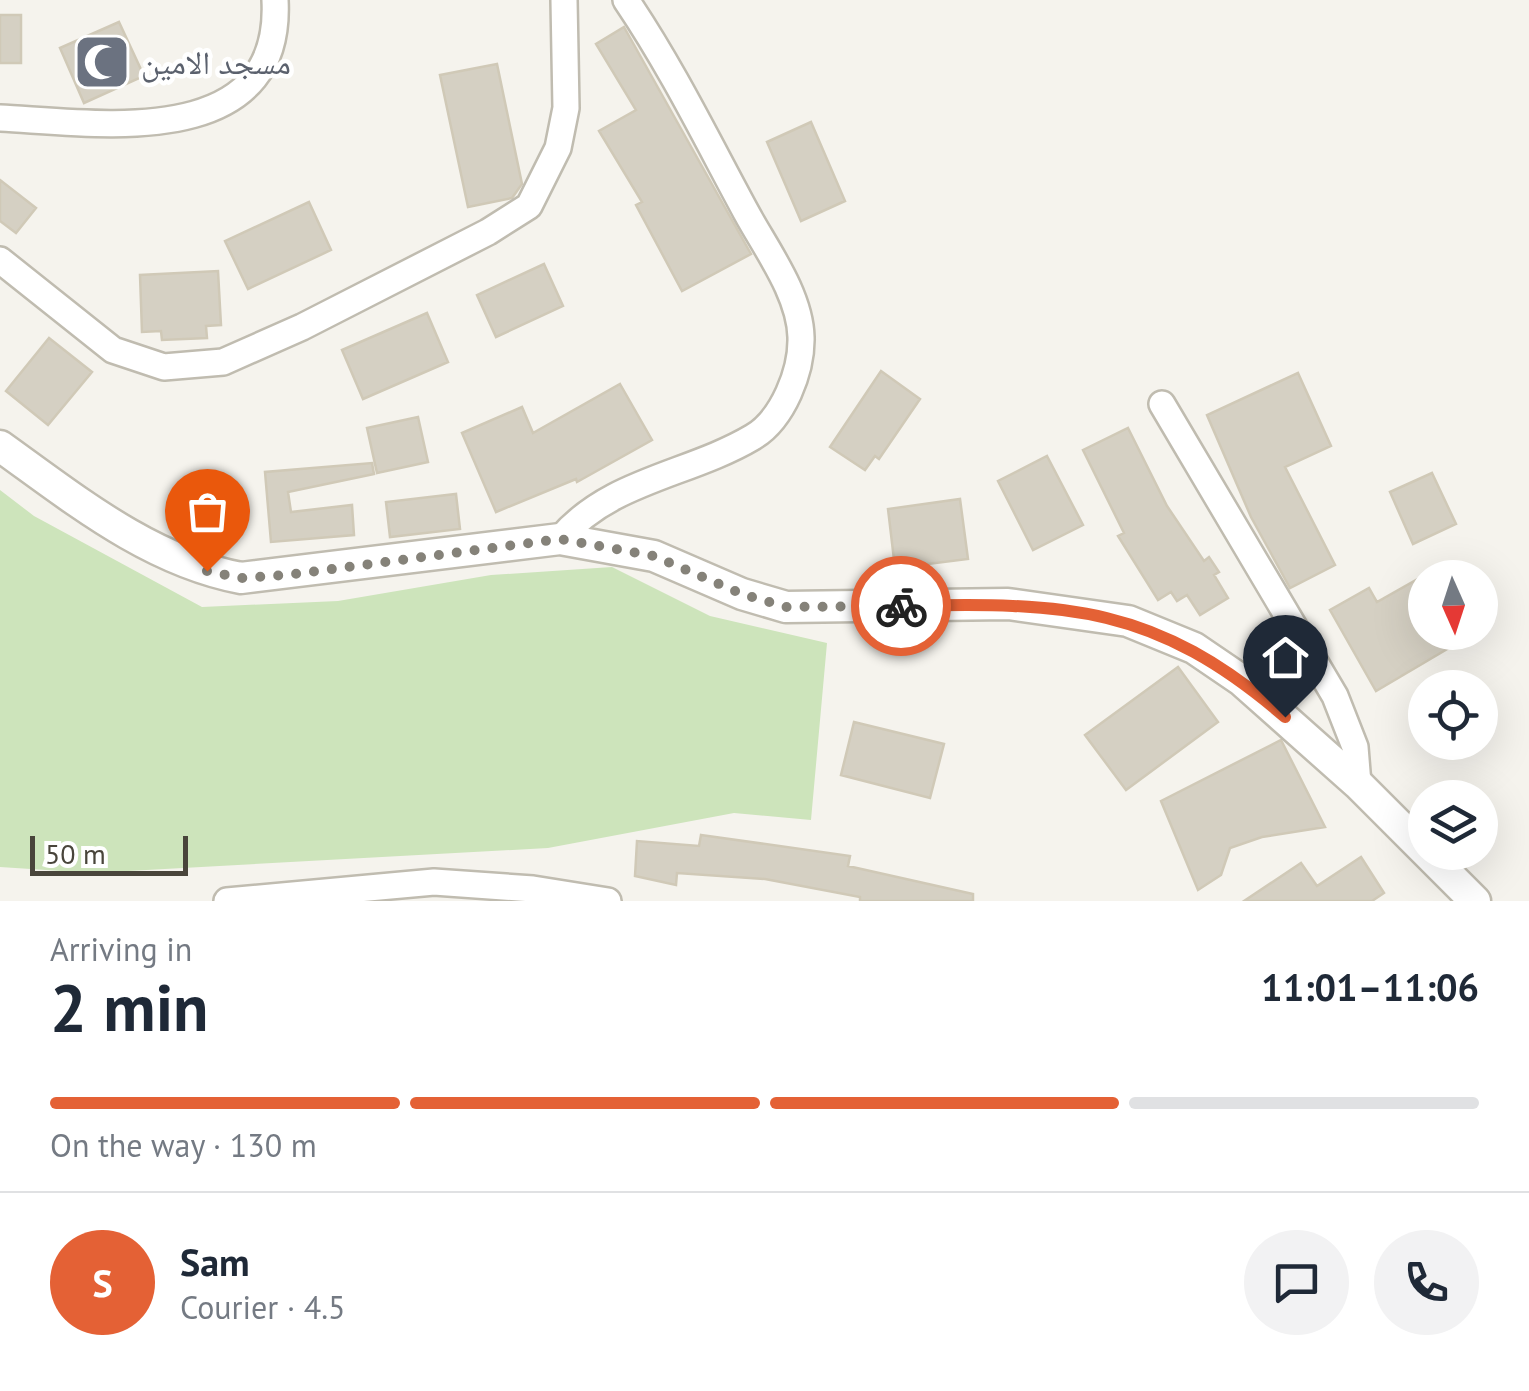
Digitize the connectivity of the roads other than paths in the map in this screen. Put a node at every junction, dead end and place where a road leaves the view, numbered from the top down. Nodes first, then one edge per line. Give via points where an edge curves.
1 (275, 0) edge
2 (564, 0) edge
3 (626, 0) edge
4 (0, 118) edge
5 (0, 260) edge
6 (1162, 404) dead end
7 (0, 446) edge
8 (560, 539) junction
9 (1358, 784) junction
10 (227, 901) edge
11 (608, 901) edge
12 (1475, 901) edge

1 - 4 street via 276,23 250,82 204,113 134,124
2 - 5 street via 566,108 558,148 529,206 302,328 223,362 164,367 113,350
3 - 8 street via 676,76 780,276 796,311 800,353 767,427 602,500
6 - 9 street via 1335,696 1355,746
7 - 8 street via 158,551 241,578
8 - 9 street via 654,556 786,607 1008,604 1128,621 1194,648 1242,680
9 - 12 street
10 - 11 street via 434,882

